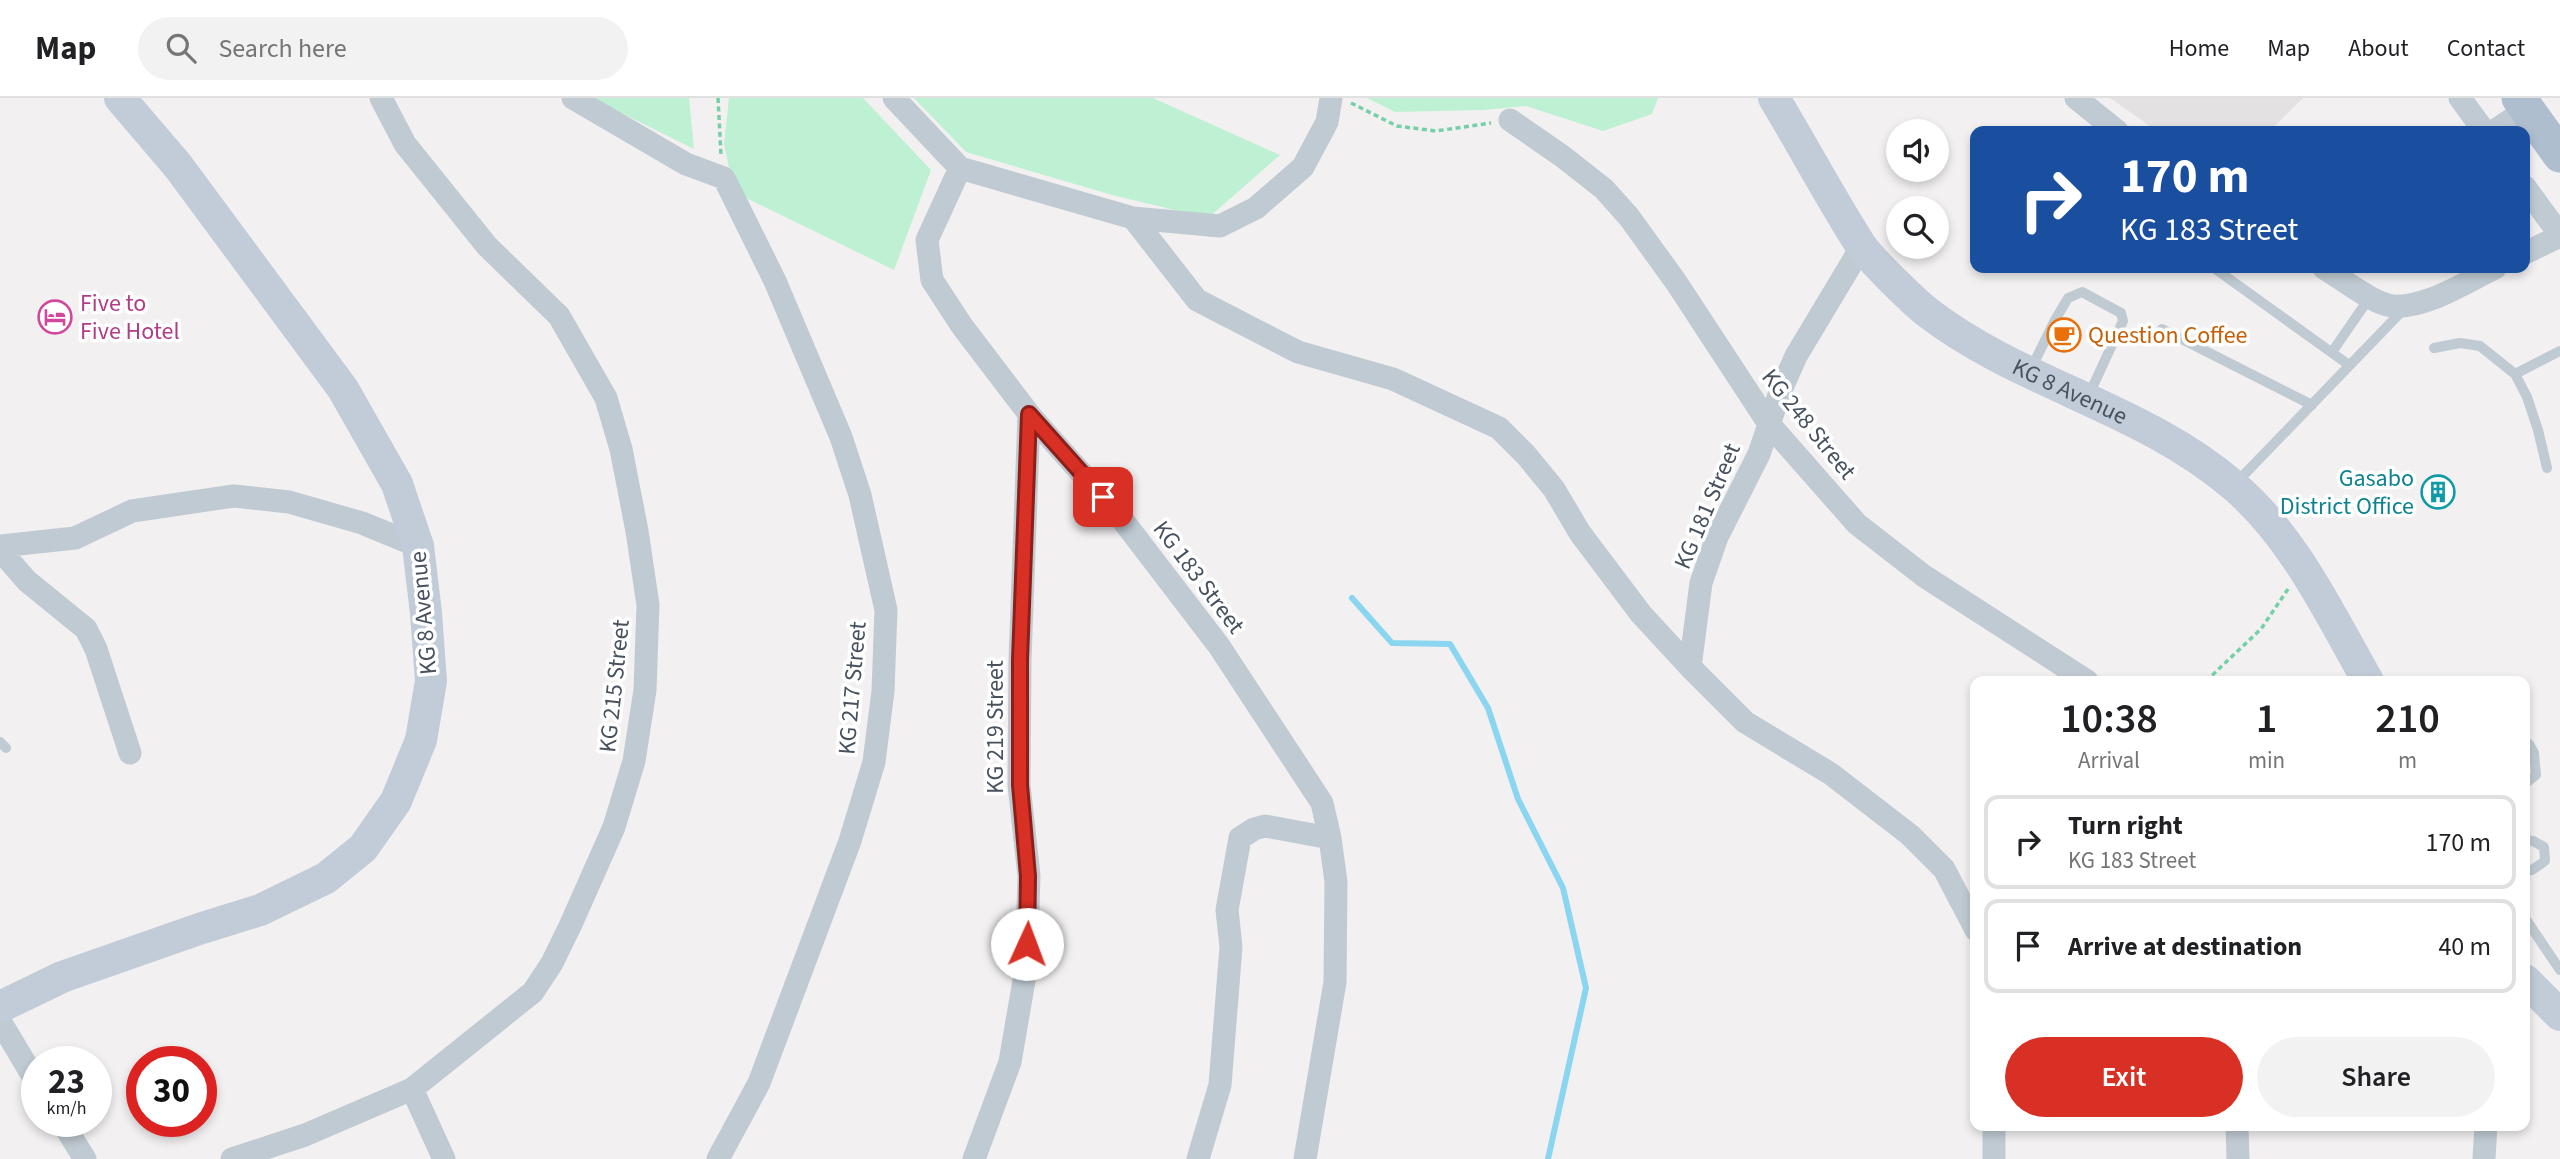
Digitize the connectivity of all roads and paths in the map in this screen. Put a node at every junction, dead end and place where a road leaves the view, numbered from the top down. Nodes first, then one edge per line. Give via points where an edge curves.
1 (120, 98) edge
2 (381, 98) edge
3 (573, 98) edge
4 (718, 98) edge
5 (894, 98) edge
6 (1331, 98) edge
7 (1340, 98) edge
8 (1774, 98) edge
9 (2076, 98) edge
10 (2460, 98) edge
11 (2523, 103) edge
12 (1510, 120) joint
13 (2111, 126) edge
14 (2480, 126) edge
15 (2499, 126) edge
16 (2560, 155) edge
17 (960, 168) junction
18 (724, 178) junction
19 (2530, 194) edge
20 (1133, 218) junction
21 (2560, 235) edge
22 (1862, 246) junction
23 (2530, 250) edge
24 (2221, 273) edge
25 (2332, 273) edge
26 (2485, 273) edge
27 (2370, 296) junction
28 (2409, 304) junction
29 (2162, 329) dead end
30 (2434, 348) dead end
31 (2560, 351) edge
32 (2332, 352) junction
33 (2349, 365) junction
34 (2029, 372) junction
35 (2515, 374) junction
36 (2087, 400) junction
37 (2312, 405) junction
38 (1029, 414) junction
39 (1769, 424) junction
40 (2547, 468) dead end
41 (2234, 486) junction
42 (418, 546) junction
43 (0, 548) edge
44 (2302, 567) junction
45 (1690, 667) junction
46 (2079, 676) edge
47 (2211, 676) edge
48 (2365, 676) edge
49 (2530, 746) edge
50 (130, 753) dead end
51 (2530, 780) edge
52 (1330, 838) junction
53 (2530, 841) edge
54 (2530, 870) edge
55 (1970, 919) edge
56 (2530, 925) edge
57 (2560, 970) edge
58 (2530, 985) edge
59 (0, 1007) edge
60 (2560, 1015) edge
61 (0, 1021) edge
62 (21, 1056) edge
63 (412, 1089) junction
64 (1994, 1131) edge
65 (2237, 1131) edge
66 (2486, 1131) edge
67 (71, 1137) edge
68 (85, 1159) edge
69 (232, 1159) edge
70 (444, 1159) edge
71 (718, 1159) edge
72 (974, 1159) edge
73 (1198, 1159) edge
74 (1306, 1159) edge
75 (1994, 1159) edge
76 (2238, 1159) edge
77 (2484, 1159) edge

1 - 42 street, KG 8 Avenue via 178,166 343,390 397,484
2 - 63 street, KG 215 Street via 405,144 487,246 559,316 607,398 638,531 648,605 645,690 634,761 614,827 552,963 533,992
3 - 18 street via 686,164
4 - 18 path
5 - 17 street
6 - 20 street via 1327,122 1303,167 1256,208 1220,226
7 - 12 path via 1397,126 1436,131
8 - 22 street, KG 8 Avenue
9 - 13 street
10 - 14 street
11 - 15 street
11 - 16 main road
12 - 39 street, KG 248 Street via 1604,189 1629,218
17 - 20 street
17 - 38 street, KG 183 Street via 927,240 932,280
18 - 71 street, KG 217 Street via 775,281 841,437 860,495 886,610 874,762 850,841 759,1083
19 - 21 street
20 - 45 street via 1197,300 1298,352 1392,379 1499,428 1554,489 1580,534 1641,614
21 - 23 street
22 - 34 street, KG 8 Avenue via 1924,310 1959,335
22 - 39 street, KG 181 Street via 1796,356
24 - 32 lane
25 - 27 street
26 - 28 street via 2428,301
27 - 28 street via 2391,306
27 - 32 lane
28 - 33 lane
29 - 37 lane
30 - 35 lane via 2460,343 2480,346
31 - 35 lane
32 - 33 lane
33 - 37 lane
34 - 36 street, KG 8 Avenue
34 - 36 lane via 2068,298 2082,292 2121,313 2123,321
35 - 40 lane via 2527,397
36 - 41 street, KG 8 Avenue via 2166,438
37 - 41 lane
38 - 52 street, KG 183 Street via 1121,518 1219,646 1321,803
38 - 72 street, KG 219 Street via 1020,660 1020,785 1028,876 1026,969 1010,1062
39 - 45 street, KG 181 Street via 1701,583
39 - 46 street, KG 248 Street via 1857,524 1924,576
41 - 44 street, KG 8 Avenue via 2278,531
42 - 43 street via 362,523 289,502 234,496 132,511 75,538
42 - 59 street, KG 8 Avenue via 431,681 422,740 396,801 363,848 326,878 260,910 62,977
43 - 50 street via 27,581 86,629
44 - 47 path via 2261,629
44 - 48 street, KG 8 Avenue
45 - 55 street via 1745,722 1830,774 1910,835 1944,869
49 - 51 lane via 2536,775
52 - 73 street via 1265,826 1240,838 1227,910 1231,947 1220,1085
52 - 74 street, KG 183 Street via 1336,881 1335,982
53 - 54 lane via 2544,848 2545,861
56 - 57 lane
58 - 60 street
61 - 62 street
63 - 69 street, KG 215 Street via 305,1135
63 - 70 street
64 - 75 street
65 - 76 street
66 - 77 street
67 - 68 street

